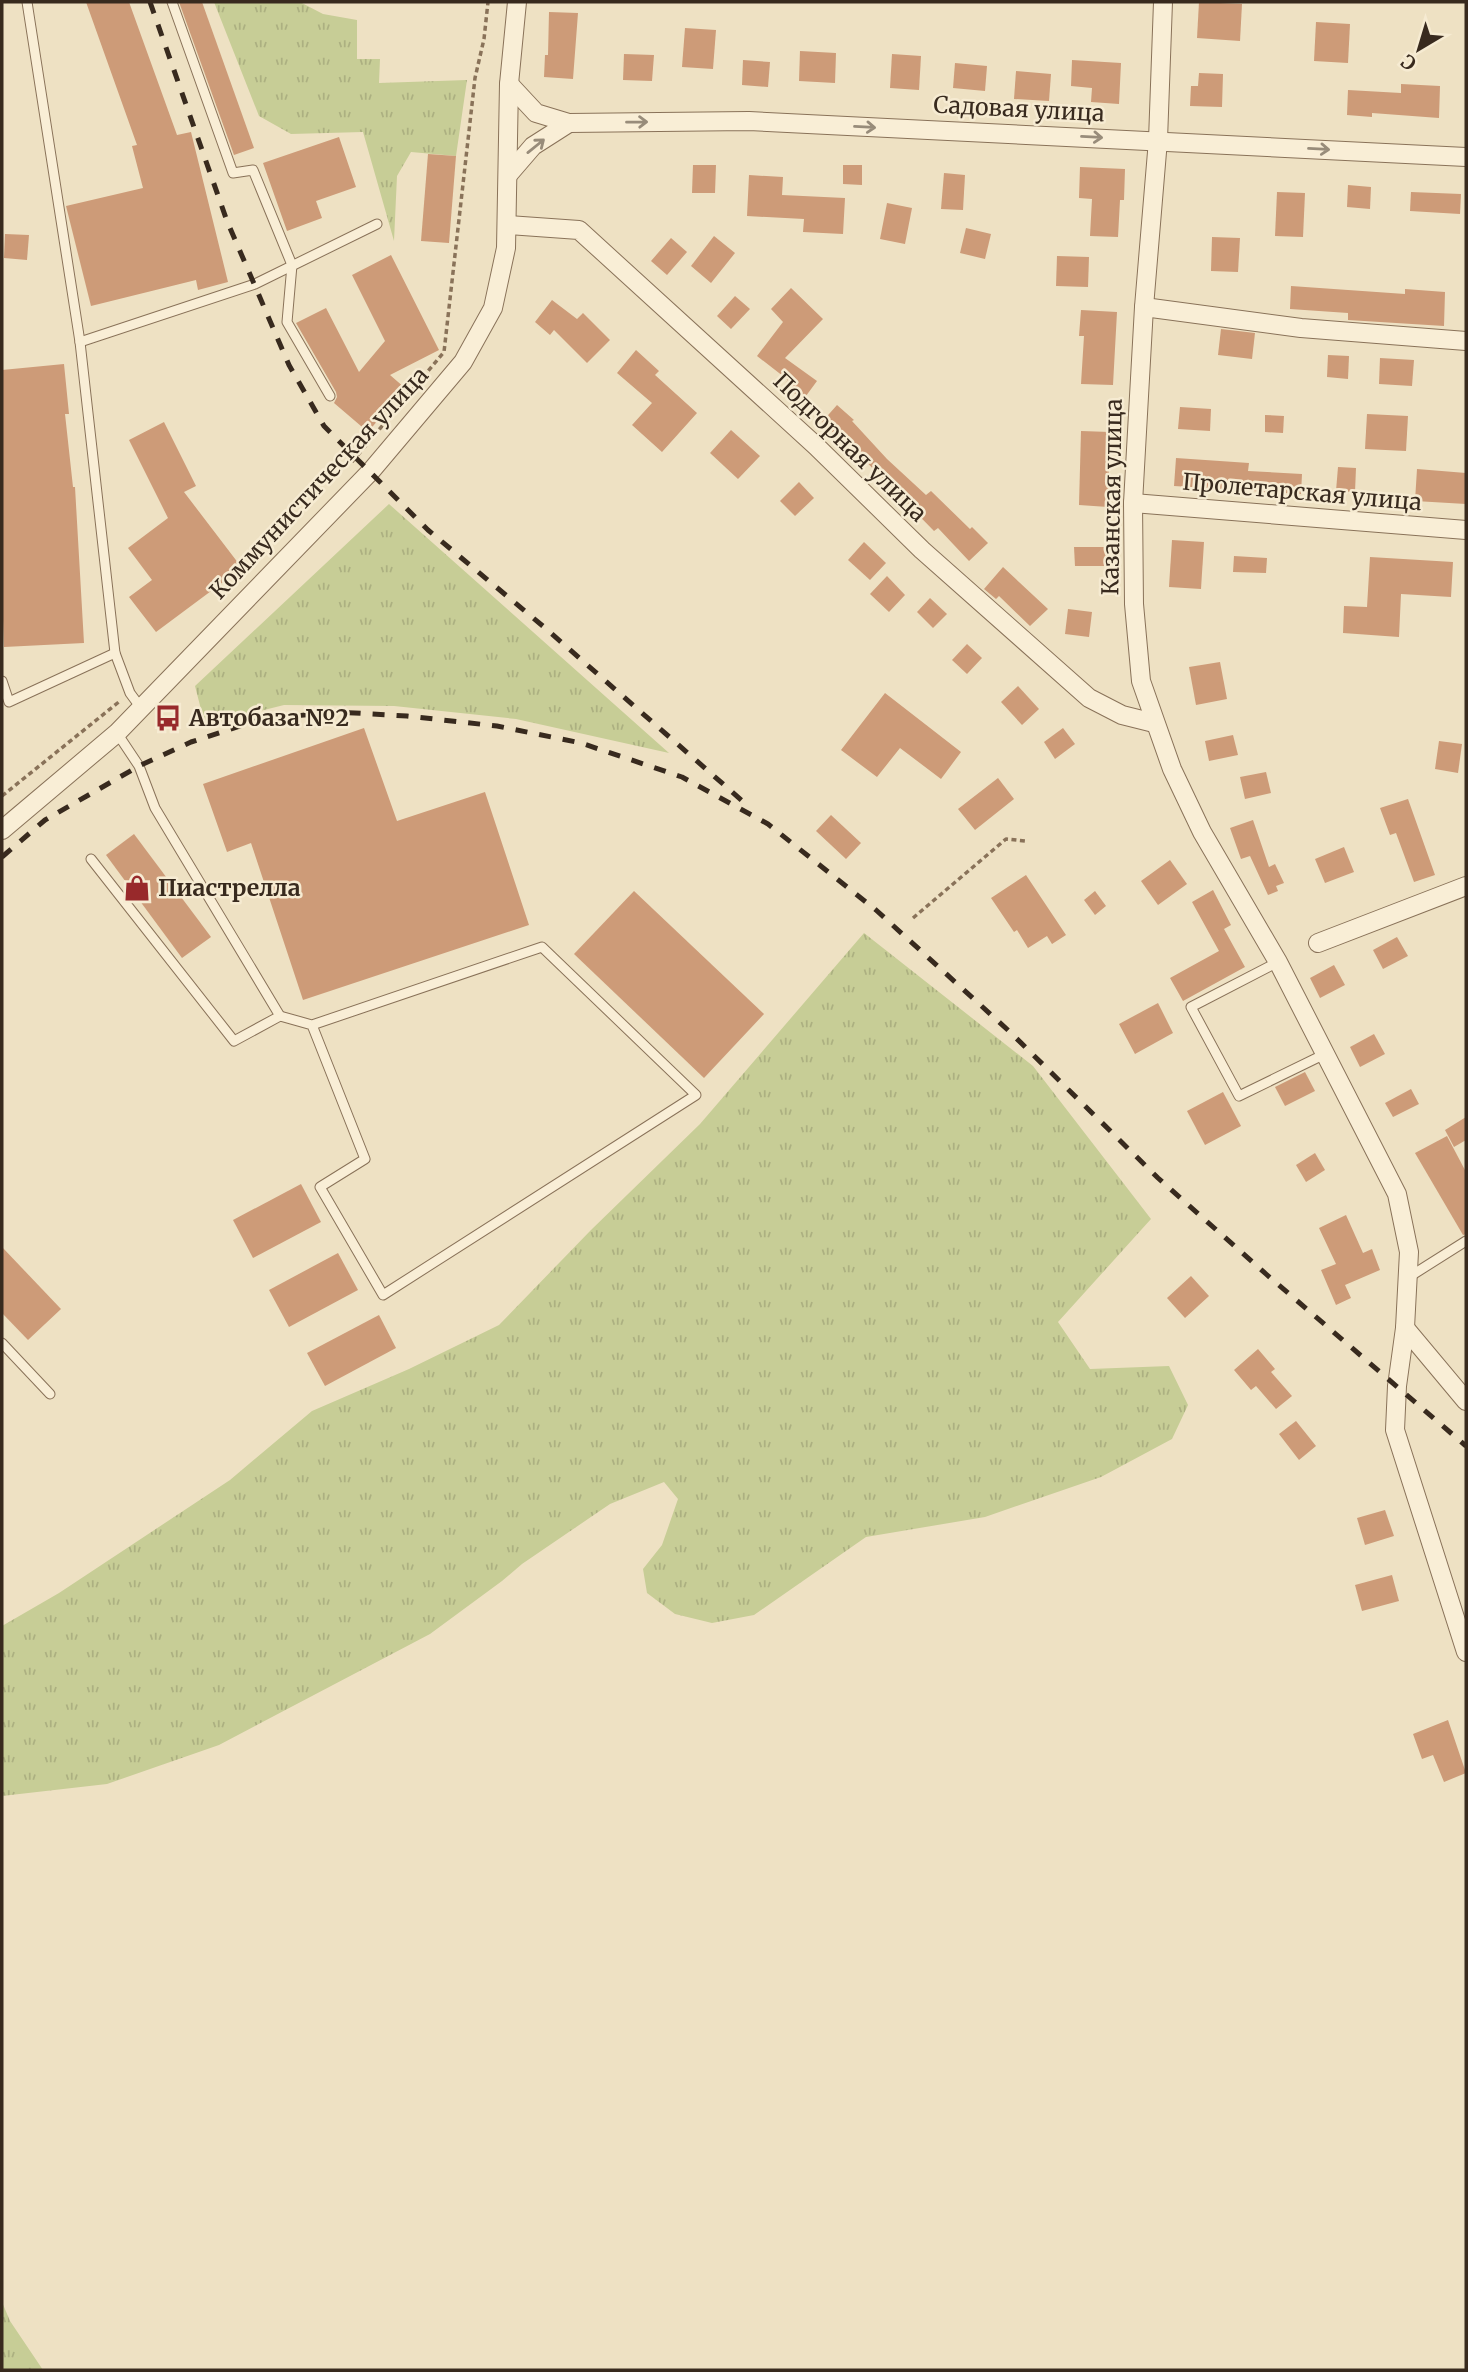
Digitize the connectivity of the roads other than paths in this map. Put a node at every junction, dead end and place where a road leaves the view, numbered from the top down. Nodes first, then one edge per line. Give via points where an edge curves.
1 (27, 2) edge
2 (172, 2) edge
3 (517, 2) edge
4 (1163, 2) edge
5 (509, 84) junction
6 (569, 123) junction
7 (1158, 140) junction
8 (1466, 158) edge
9 (508, 175) junction
10 (377, 224) dead end
11 (508, 225) junction
12 (292, 265) junction
13 (1144, 307) junction
14 (1466, 341) edge
15 (80, 342) junction
16 (330, 396) dead end
17 (1133, 503) junction
18 (1466, 530) edge
19 (116, 653) junction
20 (2, 681) edge
21 (135, 701) junction
22 (5, 704) edge
23 (1154, 723) junction
24 (117, 733) junction
25 (2, 830) edge
26 (91, 859) dead end
27 (1466, 886) edge
28 (1318, 943) dead end
29 (1278, 962) junction
30 (280, 1016) junction
31 (312, 1025) junction
32 (1325, 1054) junction
33 (1466, 1241) edge
34 (1408, 1278) junction
35 (1405, 1328) junction
36 (2, 1343) edge
37 (50, 1394) dead end
38 (1466, 1401) edge
39 (1466, 1652) edge

1 - 15 lane
2 - 12 lane via 233,173 253,170
3 - 5 street, Коммунистическая улица
4 - 7 street, Казанская улица
5 - 6 street, Садовая улица via 536,113
5 - 9 street, Коммунистическая улица
6 -> 7 street, Садовая улица via 750,121
9 -> 6 street via 533,146
7 -> 8 street, Садовая улица
7 - 13 street, Казанская улица
9 - 11 street, Коммунистическая улица
10 - 12 lane
11 - 21 street, Коммунистическая улица via 493,308 463,362 371,471
11 - 23 street, Подгорная улица via 579,230 816,446 922,550 1089,698 1122,715
12 - 15 lane via 255,284
12 - 16 lane via 287,322
13 - 14 street via 1301,328
13 - 17 street, Казанская улица
15 - 19 lane
17 - 18 street, Пролетарская улица
17 - 23 street, Казанская улица via 1134,604 1141,681
19 - 21 lane
19 - 22 lane
20 - 22 lane
21 - 24 street, Коммунистическая улица
23 - 29 street, Казанская улица via 1202,832
24 - 25 street, Коммунистическая улица
24 - 30 lane via 139,766 155,808
26 - 30 lane via 234,1041
27 - 28 street
29 - 32 street, Казанская улица
29 - 32 lane via 1191,1007 1239,1096
30 - 31 lane
31 - 31 lane via 542,947 696,1095 383,1295 320,1187 365,1159
32 - 34 street, Казанская улица via 1397,1194 1409,1252
33 - 34 lane
34 - 35 street, Казанская улица
35 - 38 street
35 - 39 street, Казанская улица via 1395,1430
36 - 37 lane

